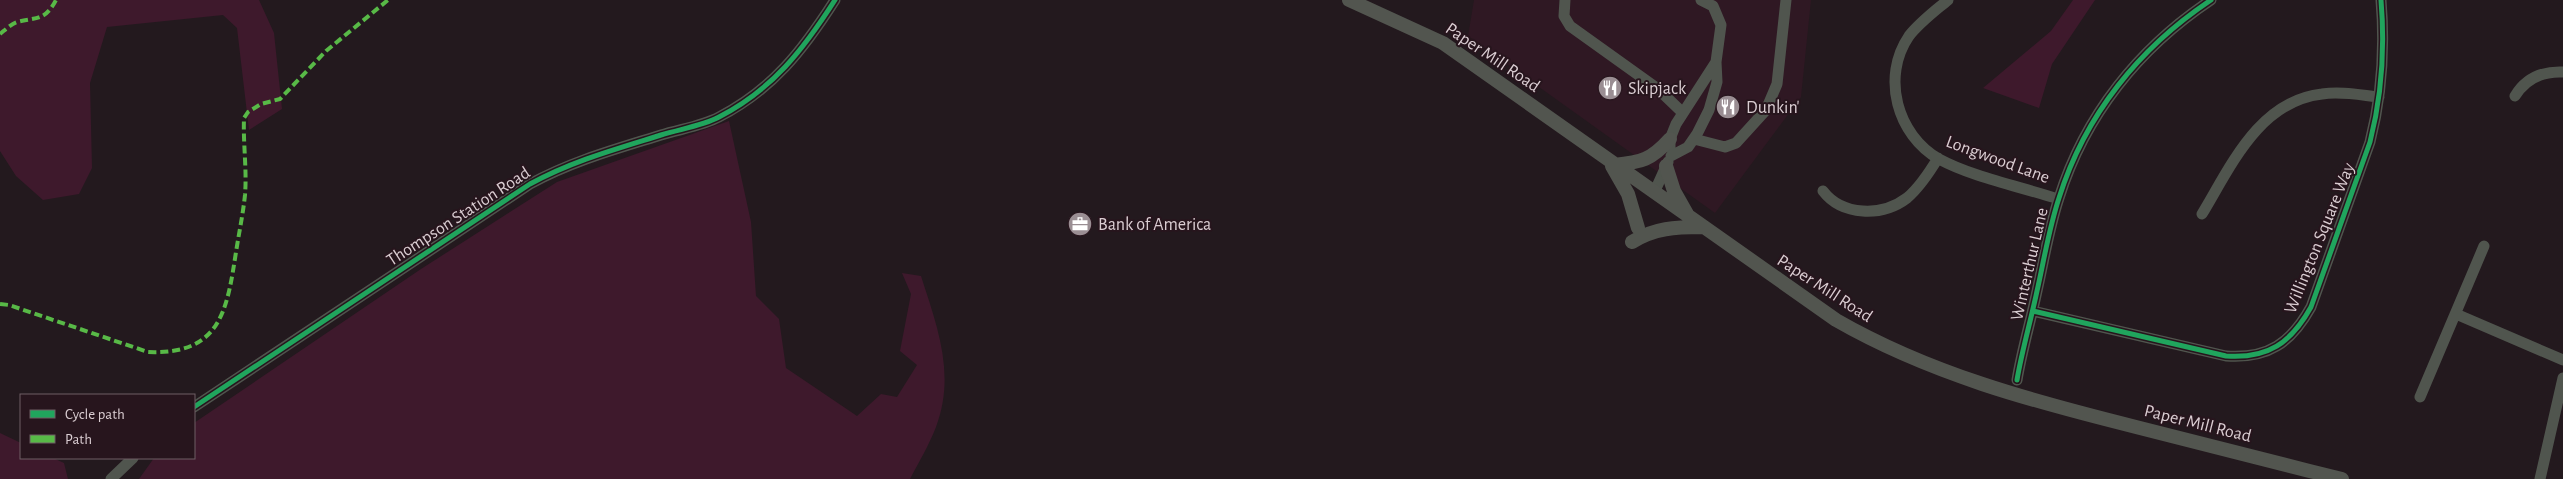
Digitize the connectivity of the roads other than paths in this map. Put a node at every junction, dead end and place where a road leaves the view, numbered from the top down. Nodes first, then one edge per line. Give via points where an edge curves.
1 (835, 0) edge
2 (1348, 0) edge
3 (1565, 0) edge
4 (1701, 0) edge
5 (1786, 0) edge
6 (2211, 0) edge
7 (2380, 0) edge
8 (1944, 1) edge
9 (1716, 62) junction
10 (2563, 72) edge
11 (2515, 96) dead end
12 (2379, 97) junction
13 (1683, 113) junction
14 (1670, 139) junction
15 (1694, 139) junction
16 (1938, 158) junction
17 (1668, 161) junction
18 (1611, 163) junction
19 (1823, 191) dead end
20 (1654, 193) junction
21 (2058, 199) junction
22 (2202, 214) dead end
23 (1699, 225) junction
24 (1638, 228) dead end
25 (1632, 242) dead end
26 (2484, 246) dead end
27 (2033, 311) junction
28 (2456, 314) junction
29 (2563, 360) edge
30 (2563, 378) edge
31 (2017, 380) dead end
32 (2420, 397) dead end
33 (195, 406) edge
34 (132, 459) edge
35 (111, 479) edge
36 (2342, 479) edge
37 (2540, 479) edge

1 - 33 street, Thompson Station Road via 805,47 760,92 718,118 593,155 530,184
2 - 18 main road, Paper Mill Road via 1443,43
3 - 13 street via 1564,16 1570,26 1658,89
4 - 9 street via 1713,6 1721,25
5 - 15 street via 1777,84 1766,110 1736,143 1725,147
6 - 21 street, Winterthur Lane via 2154,44 2120,81 2085,134
7 - 12 street, Willington Square Way via 2383,44
8 - 16 street, Longwood Lane via 1909,37 1899,58 1895,84 1898,107 1908,129 1924,148
9 - 13 street
9 - 15 street via 1718,82 1709,110
10 - 11 street via 2536,76 2521,86
12 - 22 street via 2322,94 2297,100 2276,111 2246,144
12 - 27 street, Willington Square Way via 2363,167 2311,307 2297,330 2281,344 2250,356 2226,356
13 - 14 street
14 - 17 street
14 - 18 main road via 1655,156 1639,162
15 - 17 street
16 - 19 street via 1918,187 1897,204 1885,208 1848,209
16 - 21 street, Longwood Lane
17 - 20 street
17 - 23 main road via 1674,191 1685,211
18 - 20 main road, Paper Mill Road
18 - 24 main road via 1628,194
20 - 23 main road, Paper Mill Road
21 - 27 street, Winterthur Lane
23 - 25 main road via 1657,230
23 - 36 main road, Paper Mill Road via 1836,320 1923,362 2039,402
26 - 28 street
27 - 31 street, Winterthur Lane
28 - 29 street
28 - 32 street
30 - 37 street
34 - 35 street

